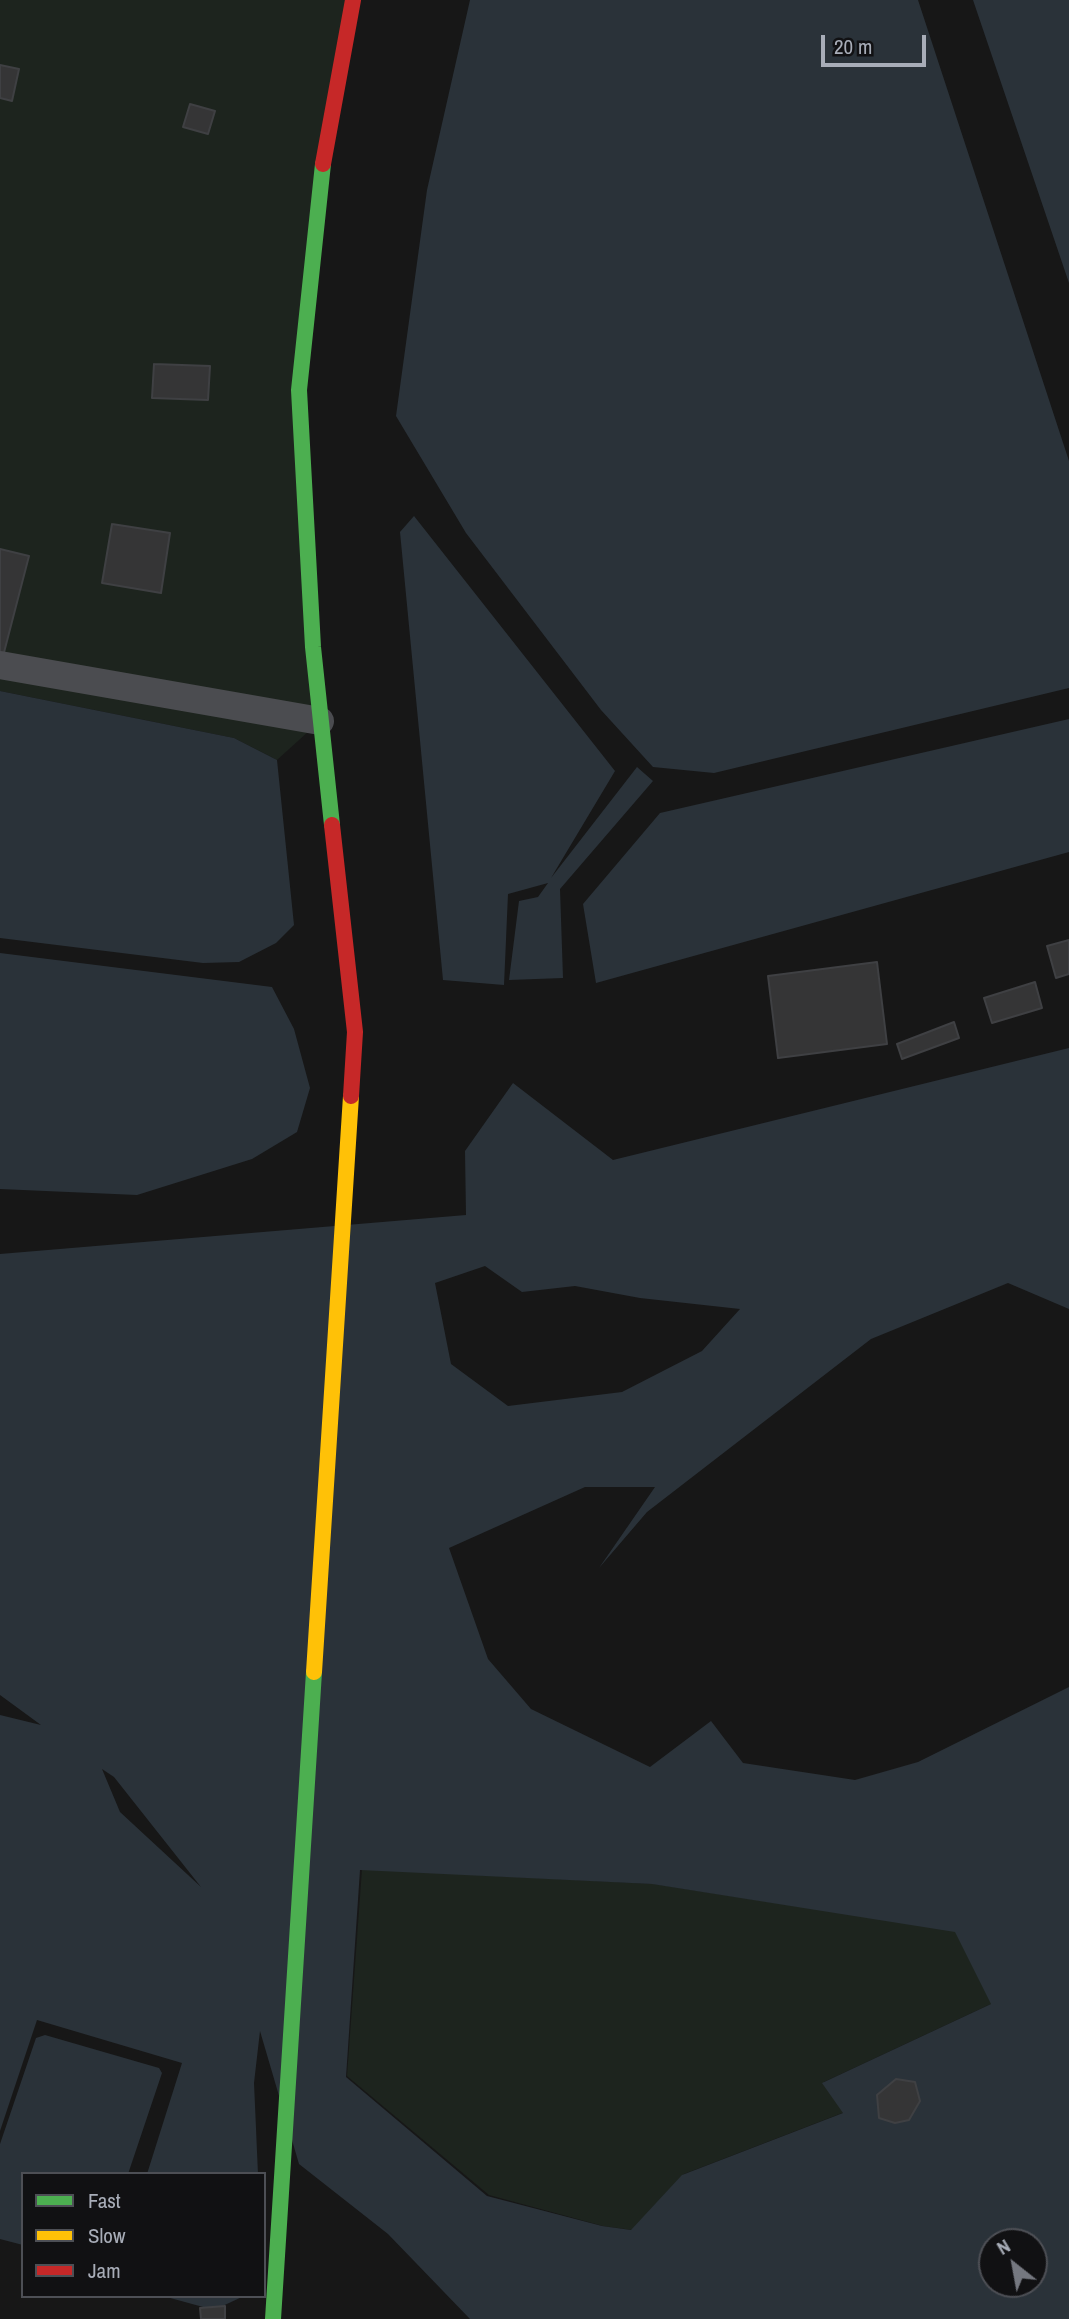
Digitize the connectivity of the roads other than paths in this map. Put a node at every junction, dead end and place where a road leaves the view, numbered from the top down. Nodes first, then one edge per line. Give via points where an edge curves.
1 (353, 0) edge
2 (0, 665) edge
3 (320, 721) junction
4 (273, 2319) edge

1 - 3 street via 325,144 299,390
2 - 3 street
3 - 4 street via 355,1032

